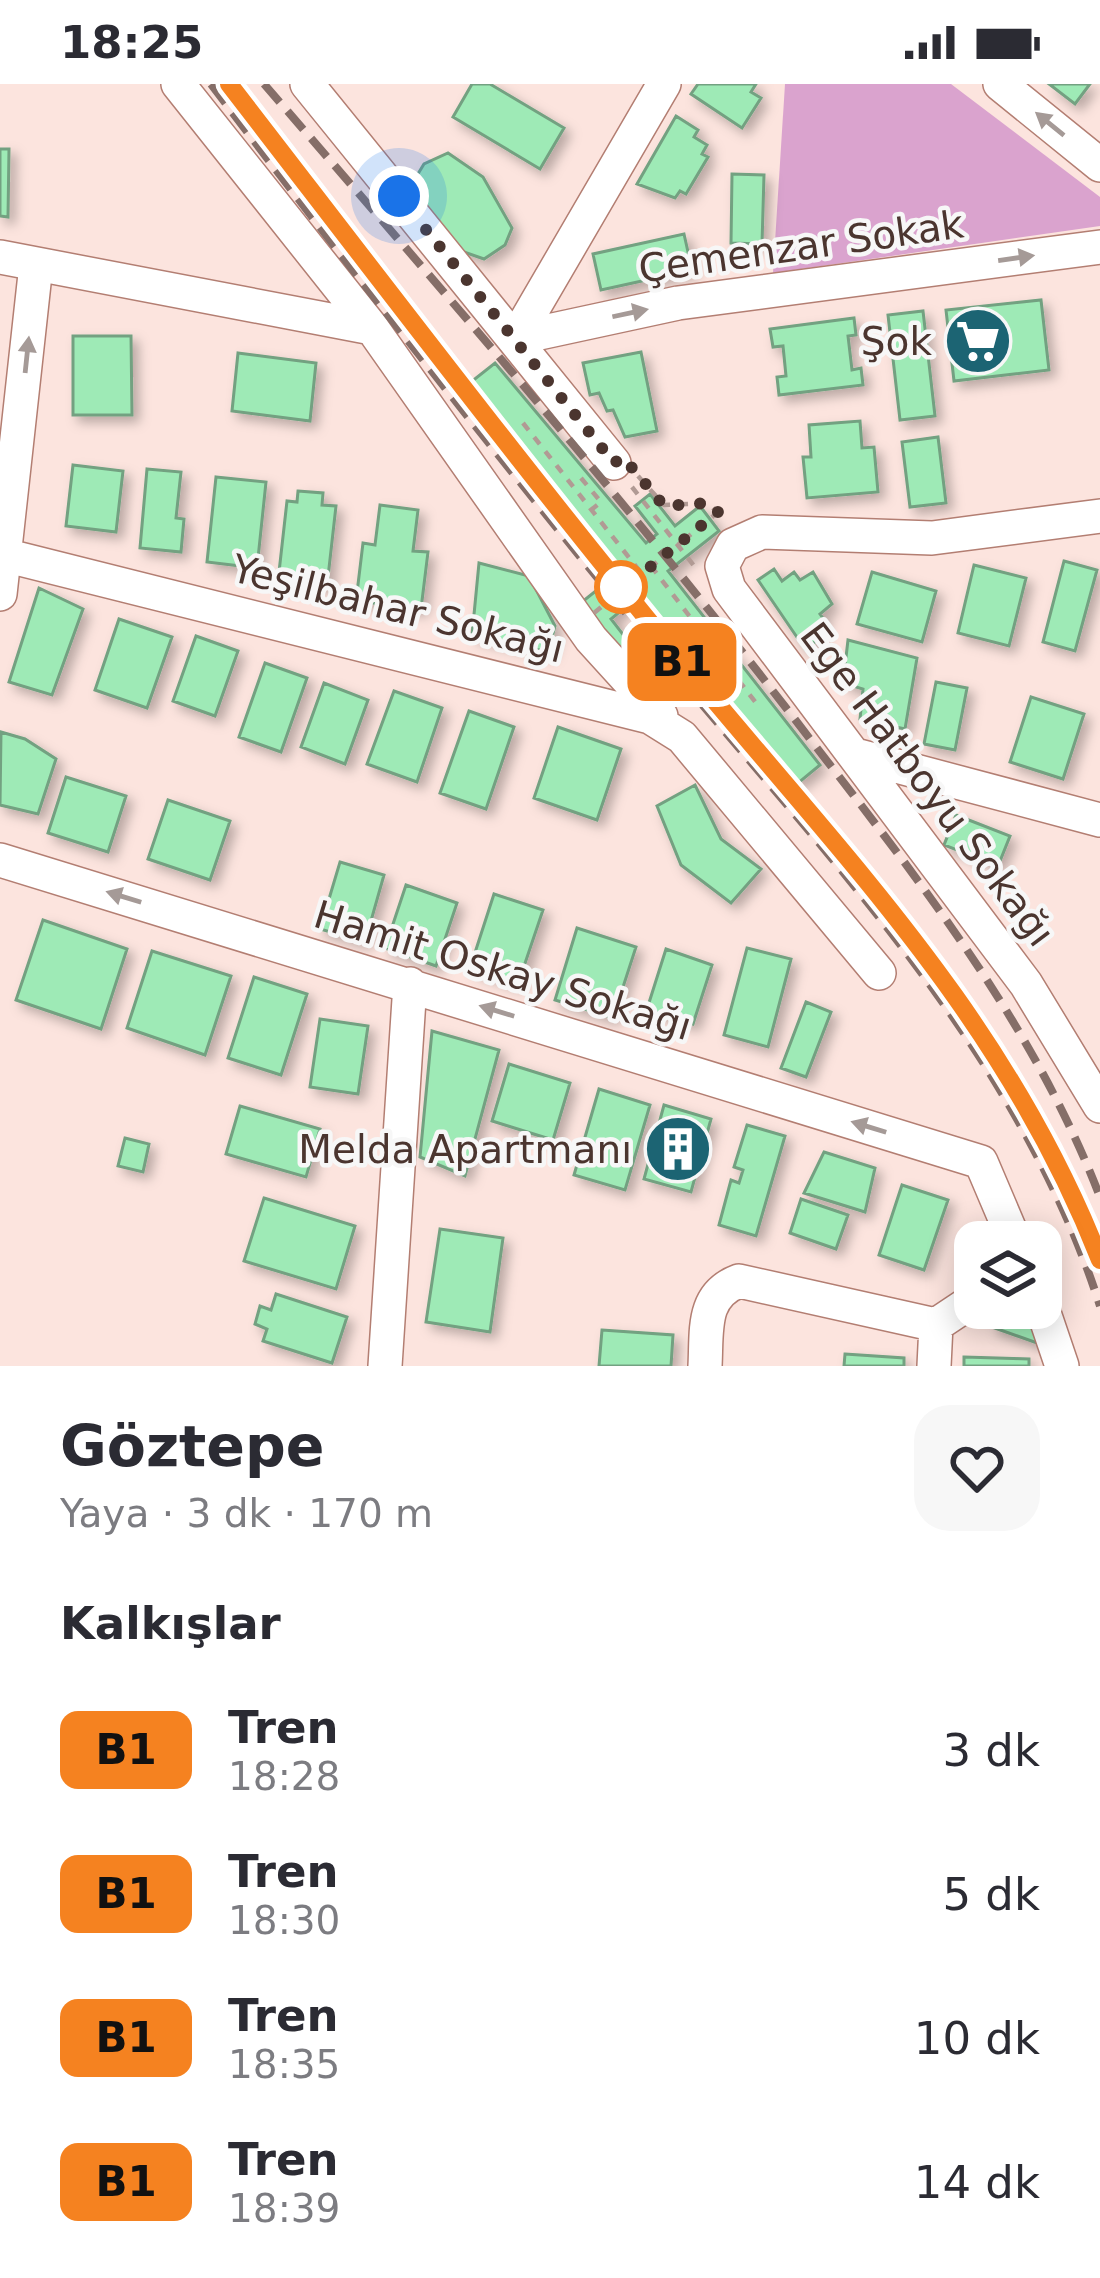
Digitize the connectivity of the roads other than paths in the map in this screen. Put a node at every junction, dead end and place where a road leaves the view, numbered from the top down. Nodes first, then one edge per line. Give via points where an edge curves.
1 (178, 84) edge
2 (664, 84) edge
3 (1000, 84) edge
4 (310, 86) edge
5 (1100, 165) edge
6 (1100, 247) edge
7 (0, 257) edge
8 (36, 265) junction
9 (372, 328) junction
10 (516, 338) junction
11 (614, 463) road end
12 (1100, 516) edge
13 (4, 554) edge
14 (0, 594) edge
15 (682, 736) junction
16 (855, 755) junction
17 (1100, 820) edge
18 (0, 860) edge
19 (879, 973) dead end
20 (410, 984) junction
21 (1100, 1106) edge
22 (1006, 1221) edge
23 (954, 1313) edge
24 (936, 1325) junction
25 (1049, 1329) edge
26 (385, 1366) edge
27 (705, 1366) edge
28 (934, 1366) edge
29 (1062, 1366) edge

1 - 9 street
2 - 10 street
5 -> 3 street
4 - 10 street
10 -> 6 street, Çemenzar Sokak via 665,305
7 - 8 street
8 - 9 street
13 -> 8 street
9 - 15 street via 580,624
10 - 11 street
12 - 16 street, Ege Hatboyu Sokağı via 932,538 762,532 727,552 723,576
13 - 14 street
13 - 15 street, Yeşilbahar Sokağı via 601,700
15 - 19 street, Yeşilbahar Sokağı
16 - 17 street
16 - 21 street, Ege Hatboyu Sokağı via 1036,998
20 -> 18 street, Hamit Oskay Sokağı
22 -> 20 street, Hamit Oskay Sokağı via 981,1162
20 - 26 street
23 - 24 street
24 - 27 street via 739,1281 711,1304
24 - 28 street
25 - 29 street

